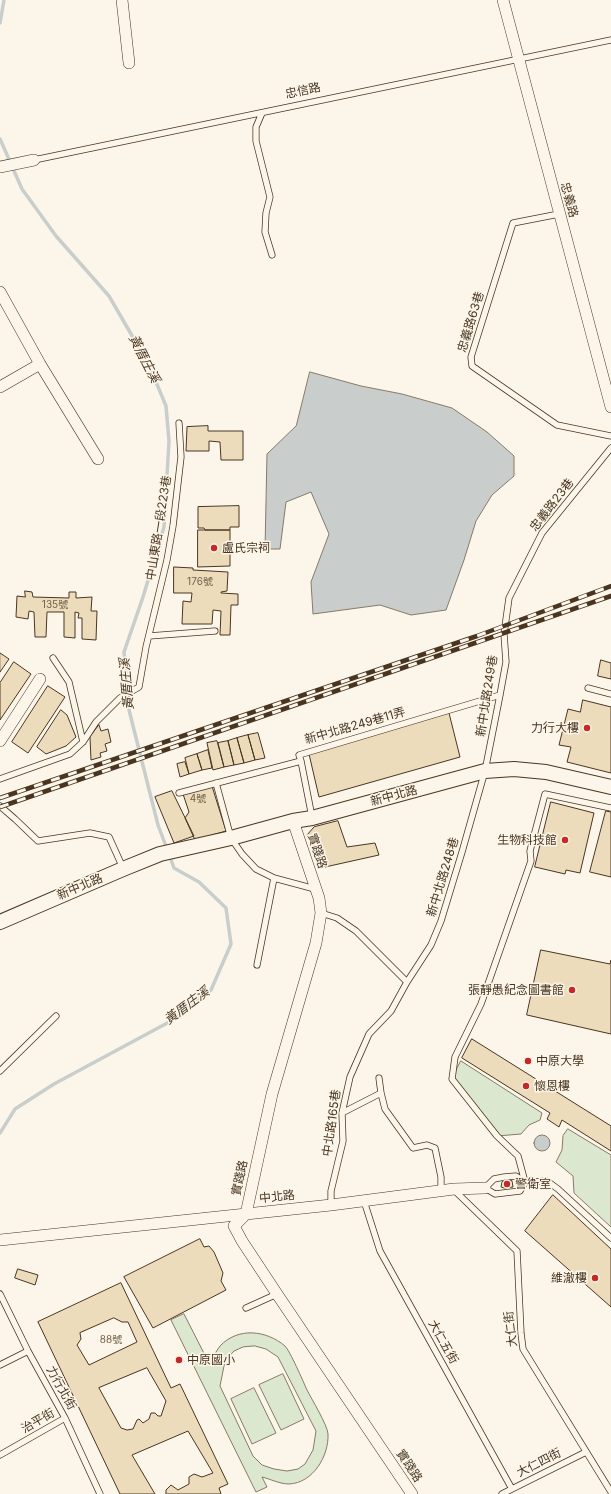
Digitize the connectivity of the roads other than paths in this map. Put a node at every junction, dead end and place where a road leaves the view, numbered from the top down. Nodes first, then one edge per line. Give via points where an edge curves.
1 (122, 0) edge
2 (503, 0) edge
3 (611, 40) edge
4 (518, 59) junction
5 (129, 63) dead end
6 (262, 113) junction
7 (34, 160) joint
8 (5, 166) edge
9 (560, 214) junction
10 (272, 255) dead end
11 (0, 292) edge
12 (40, 364) junction
13 (0, 387) edge
14 (611, 407) edge
15 (179, 423) dead end
16 (611, 436) edge
17 (611, 448) edge
18 (98, 459) dead end
19 (505, 625) joint
20 (215, 631) dead end
21 (148, 636) junction
22 (53, 658) dead end
23 (40, 679) dead end
24 (588, 688) dead end
25 (611, 694) edge
26 (500, 695) junction
27 (0, 741) edge
28 (83, 742) junction
29 (301, 761) junction
30 (485, 771) junction
31 (0, 779) edge
32 (216, 783) junction
33 (611, 787) edge
34 (179, 793) dead end
35 (0, 806) edge
36 (611, 808) edge
37 (312, 818) junction
38 (293, 821) junction
39 (231, 838) junction
40 (123, 868) junction
41 (274, 878) junction
42 (316, 889) junction
43 (321, 913) junction
44 (0, 922) edge
45 (257, 965) dead end
46 (407, 982) junction
47 (56, 1016) dead end
48 (0, 1071) edge
49 (379, 1078) dead end
50 (381, 1093) junction
51 (342, 1113) junction
52 (525, 1182) junction
53 (485, 1188) junction
54 (454, 1189) junction
55 (441, 1192) junction
56 (364, 1201) junction
57 (331, 1204) junction
58 (246, 1214) junction
59 (611, 1238) edge
60 (0, 1240) edge
61 (0, 1294) edge
62 (277, 1294) junction
63 (246, 1308) dead end
64 (28, 1351) junction
65 (0, 1365) edge
66 (65, 1418) junction
67 (586, 1452) junction
68 (0, 1455) edge
69 (512, 1489) junction
70 (611, 1492) edge
71 (100, 1494) edge
72 (412, 1494) edge
73 (502, 1494) edge

1 - 5 street
2 - 4 street, 忠義路
3 - 4 lane, 忠信路
4 - 6 lane, 忠信路
4 - 9 street, 忠義路
6 - 7 lane, 忠信路
6 - 10 lane via 256,127 256,141 270,197 265,232
7 - 8 street, 忠信路
9 - 14 street, 忠義路
9 - 16 lane, 忠義路63巷 via 514,223 471,357 472,366 557,425
11 - 12 street
12 - 13 street
12 - 18 street
15 - 21 lane, 中山東路一段223巷 via 181,457 173,526
17 - 19 lane, 忠義路23巷 via 542,533 509,598
19 - 26 lane, 新中北路249巷 via 506,662
20 - 21 lane
21 - 28 lane, 中山東路一段223巷 via 138,687 120,698 96,722
22 - 28 lane via 69,682
23 - 27 street
24 - 25 lane
26 - 29 lane, 新中北路249巷11弄 via 299,755
26 - 30 lane, 新中北路249巷
28 - 31 lane, 中山東路一段223巷 via 70,754
29 - 32 lane, 新中北路249巷11弄
29 - 37 lane
30 - 33 street, 新中北路 via 514,769 546,772
30 - 37 street, 新中北路
30 - 46 lane, 新中北路248巷 via 441,921 431,945
32 - 34 lane, 新中北路249巷11弄
32 - 39 lane
35 - 40 lane via 38,841 90,833 109,837
36 - 52 lane via 546,794 530,851 531,860 480,1004 455,1057 452,1079 497,1136 518,1156
37 - 38 street, 新中北路
38 - 39 street, 新中北路
38 - 42 street, 實踐路
39 - 40 street, 新中北路 via 160,854
39 - 41 lane via 256,869
40 - 44 street, 新中北路
41 - 42 lane
41 - 45 lane
42 - 43 street, 實踐路
43 - 46 lane via 337,918 356,931
43 - 58 street, 實踐路 via 316,943 272,1094
46 - 51 lane, 中北路165巷 via 391,1011 369,1034 350,1077
47 - 48 lane
49 - 50 lane
50 - 51 lane
50 - 55 lane via 386,1109 413,1148 427,1145 434,1148 441,1177
51 - 57 lane, 中北路165巷 via 343,1141 331,1191
52 - 53 lane via 516,1176 504,1177 494,1179
52 - 53 lane via 520,1191 495,1194
52 - 59 lane via 547,1181
53 - 54 street, 中北路
54 - 55 street, 中北路
54 - 67 lane, 大仁街 via 517,1252 524,1349
55 - 56 street, 中北路
56 - 57 street, 中北路
56 - 69 lane, 大仁五街 via 380,1251
57 - 58 street, 中北路
58 - 60 street, 中北路
58 - 62 street, 實踐路 via 234,1226
61 - 64 lane, 力行北街
62 - 63 lane
62 - 72 street, 實踐路
64 - 65 lane
64 - 66 lane, 力行北街
66 - 68 lane, 治平街
66 - 71 lane, 力行北街
67 - 69 lane, 大仁四街
67 - 70 lane, 大仁街
69 - 73 lane, 大仁四街

